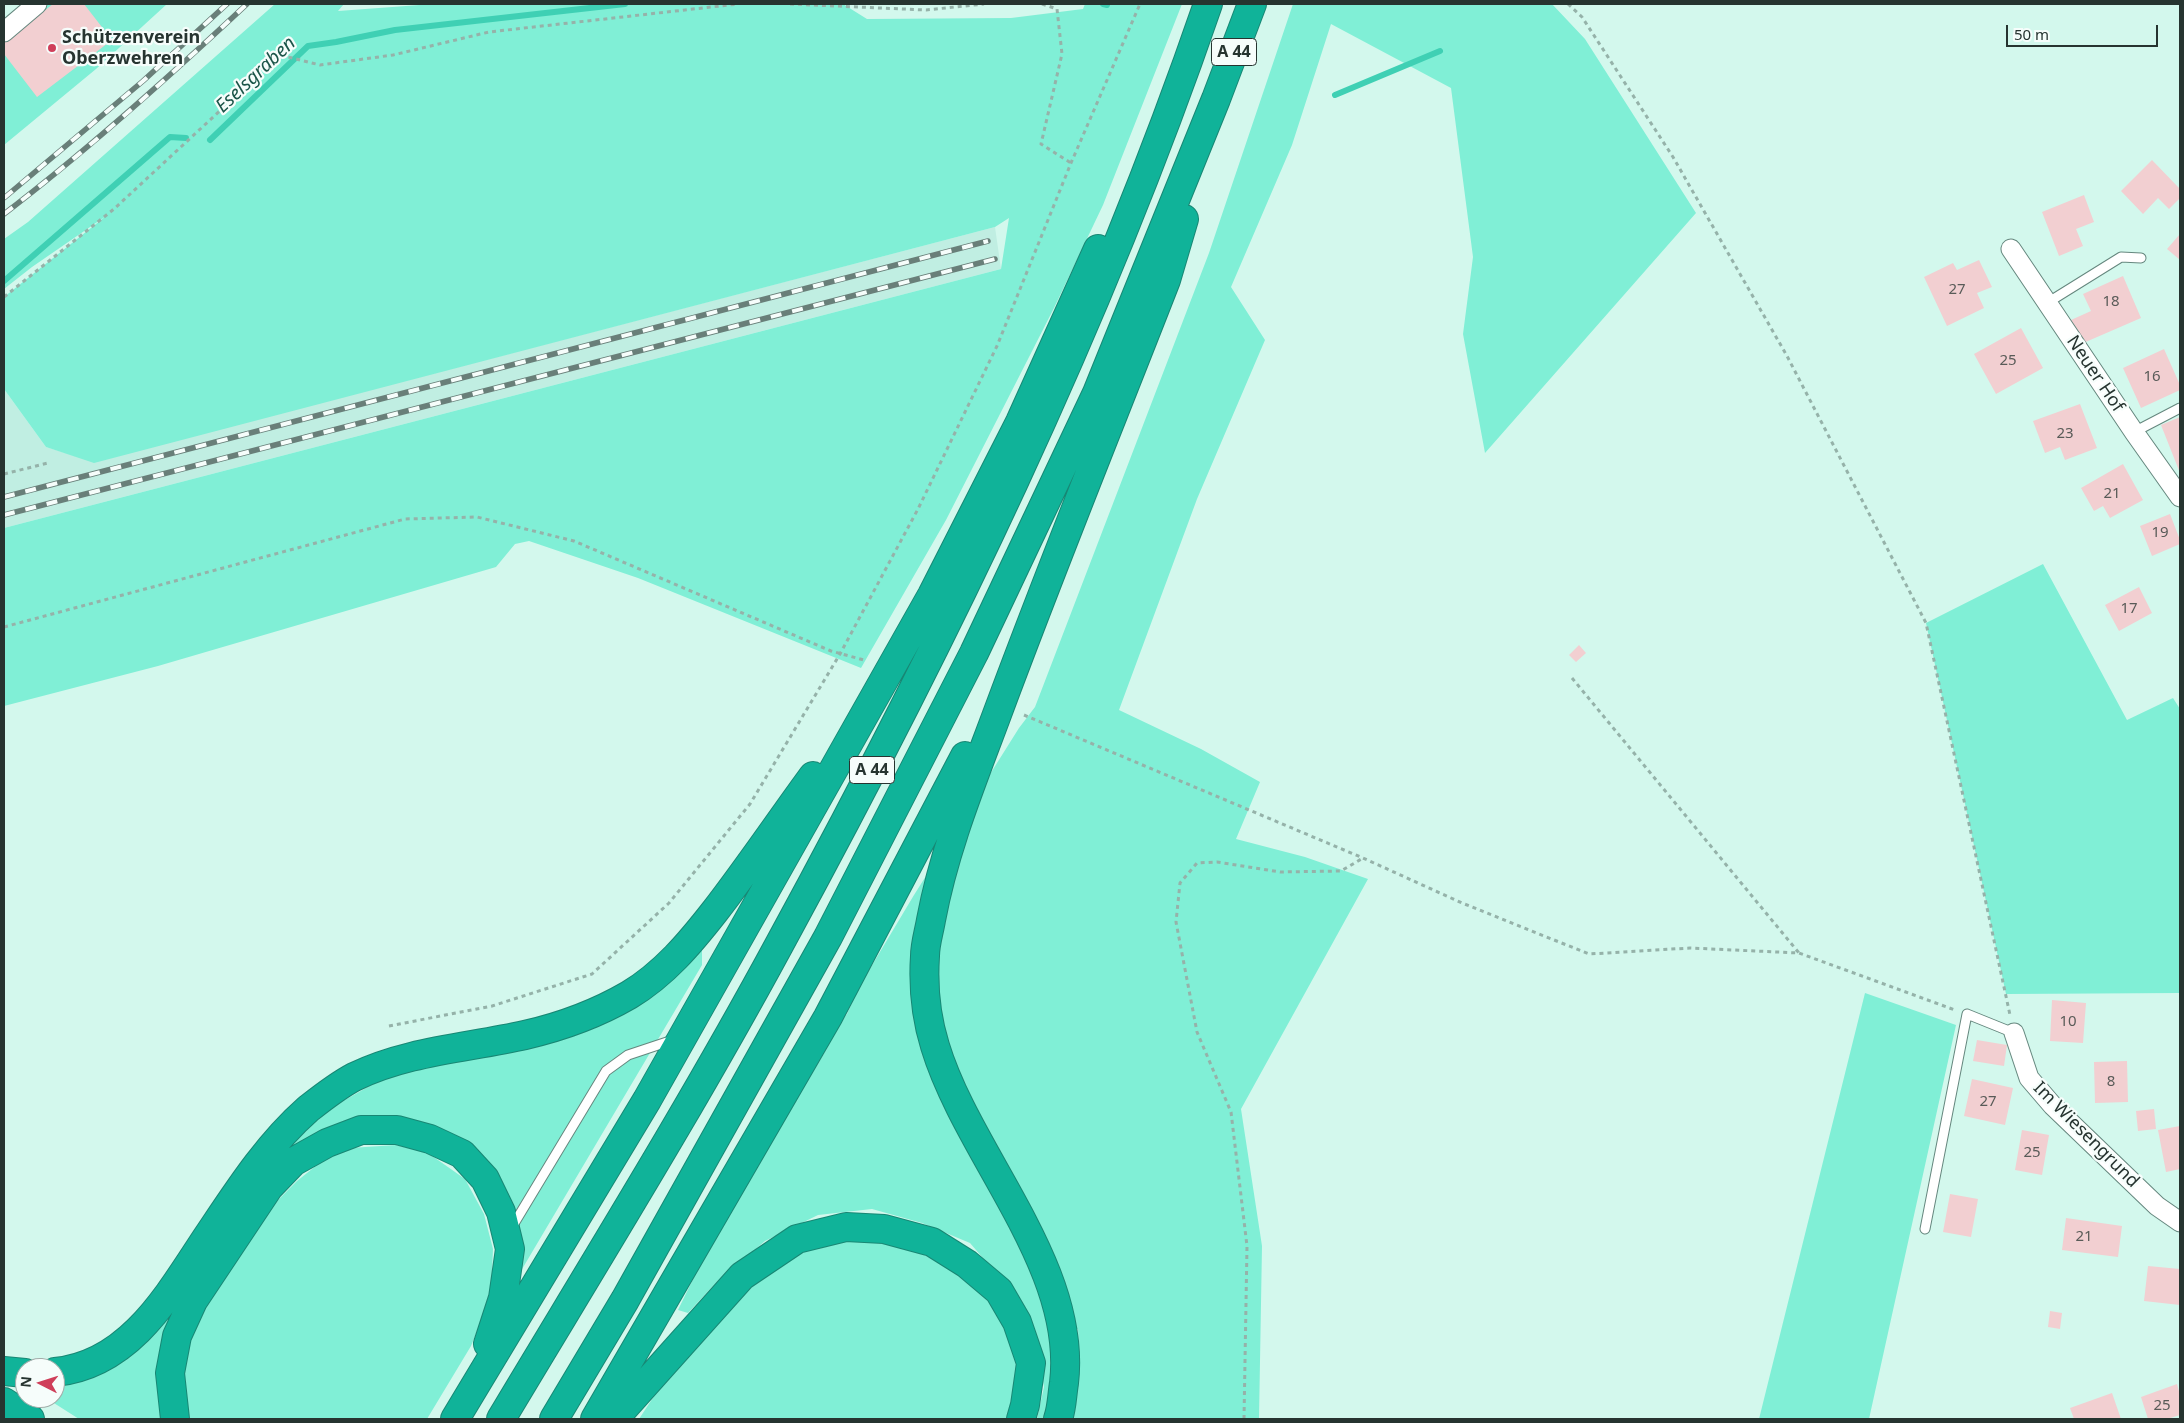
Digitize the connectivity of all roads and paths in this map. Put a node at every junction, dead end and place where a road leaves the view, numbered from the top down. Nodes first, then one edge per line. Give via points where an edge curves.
1 (37, 4) edge
2 (738, 4) edge
3 (790, 4) edge
4 (984, 4) edge
5 (1042, 4) edge
6 (1140, 4) edge
7 (1208, 4) edge
8 (1252, 4) edge
9 (1568, 4) edge
10 (4, 32) edge
11 (1179, 89) junction
12 (1216, 99) junction
13 (1071, 163) junction
14 (2011, 249) dead end
15 (2141, 258) dead end
16 (4, 297) edge
17 (2047, 303) junction
18 (2180, 408) edge
19 (2134, 432) junction
20 (48, 463) dead end
21 (4, 474) edge
22 (2180, 497) edge
23 (4, 628) edge
24 (1027, 634) junction
25 (840, 654) junction
26 (864, 660) dead end
27 (1572, 678) dead end
28 (882, 685) junction
29 (1024, 715) dead end
30 (1363, 858) junction
31 (1799, 953) junction
32 (1967, 1014) junction
33 (389, 1026) dead end
34 (2014, 1033) junction
35 (683, 1037) junction
36 (2180, 1222) edge
37 (1925, 1229) dead end
38 (506, 1236) junction
39 (65, 1370) edge
40 (4, 1402) edge
41 (456, 1418) edge
42 (30, 1419) edge
43 (175, 1419) edge
44 (501, 1419) edge
45 (554, 1419) edge
46 (595, 1419) edge
47 (614, 1419) edge
48 (1021, 1419) edge
49 (1058, 1419) edge
50 (1244, 1419) edge

1 - 10 street
2 - 16 path via 489,32 393,55 320,65 280,55 114,209
3 - 4 path via 926,10
5 - 13 path via 1057,8 1062,54 1041,144
6 - 13 path
7 - 11 highway, A 44
8 - 12 highway, A 44
9 - 34 path via 1582,17 1673,157 1787,356 1926,623
11 - 28 highway via 1141,158 1020,422
11 - 44 highway, A 44 via 1105,278 1040,424 874,765 773,956
12 - 24 highway via 1166,280
12 - 45 highway, A 44 via 1097,394 974,653 828,937 625,1300
13 - 25 path via 997,346 918,509
14 - 17 street, Neuer Hof
15 - 17 lane via 2121,257
17 - 19 street, Neuer Hof
18 - 19 lane
19 - 22 street, Neuer Hof
20 - 21 path
23 - 25 path via 405,519 477,516 574,541
24 - 46 highway via 828,1017
24 - 49 highway via 956,824 936,894 924,954 925,999 935,1046 951,1088 1051,1284 1062,1325 1065,1370
25 - 26 path
25 - 33 path via 750,804 669,903 592,974 492,1006
27 - 31 path
28 - 35 highway
28 - 39 highway via 736,885 691,942 657,975 628,995 593,1012 526,1034 419,1054 386,1064 352,1078 324,1096 273,1144 142,1327 118,1348 92,1363
29 - 30 path
30 - 31 path via 1462,903 1589,954 1690,948
30 - 50 path via 1341,871 1280,872 1217,862 1197,863 1180,883 1176,922 1197,1032 1231,1112 1236,1150 1247,1246
31 - 32 path
32 - 34 lane
32 - 37 lane
34 - 36 street, Im Wiesengrund via 2029,1078 2035,1085 2157,1206
35 - 38 lane via 628,1055 606,1072
35 - 41 highway
38 - 41 highway via 510,1250 503,1298 491,1336
38 - 43 highway via 501,1212 485,1179 462,1154 430,1139 397,1130 361,1130 326,1143 293,1162 269,1187 193,1300 177,1336 170,1373
40 - 42 highway
47 - 48 highway via 742,1276 797,1239 846,1227 884,1229 932,1242 967,1264 999,1291 1017,1322 1031,1363

